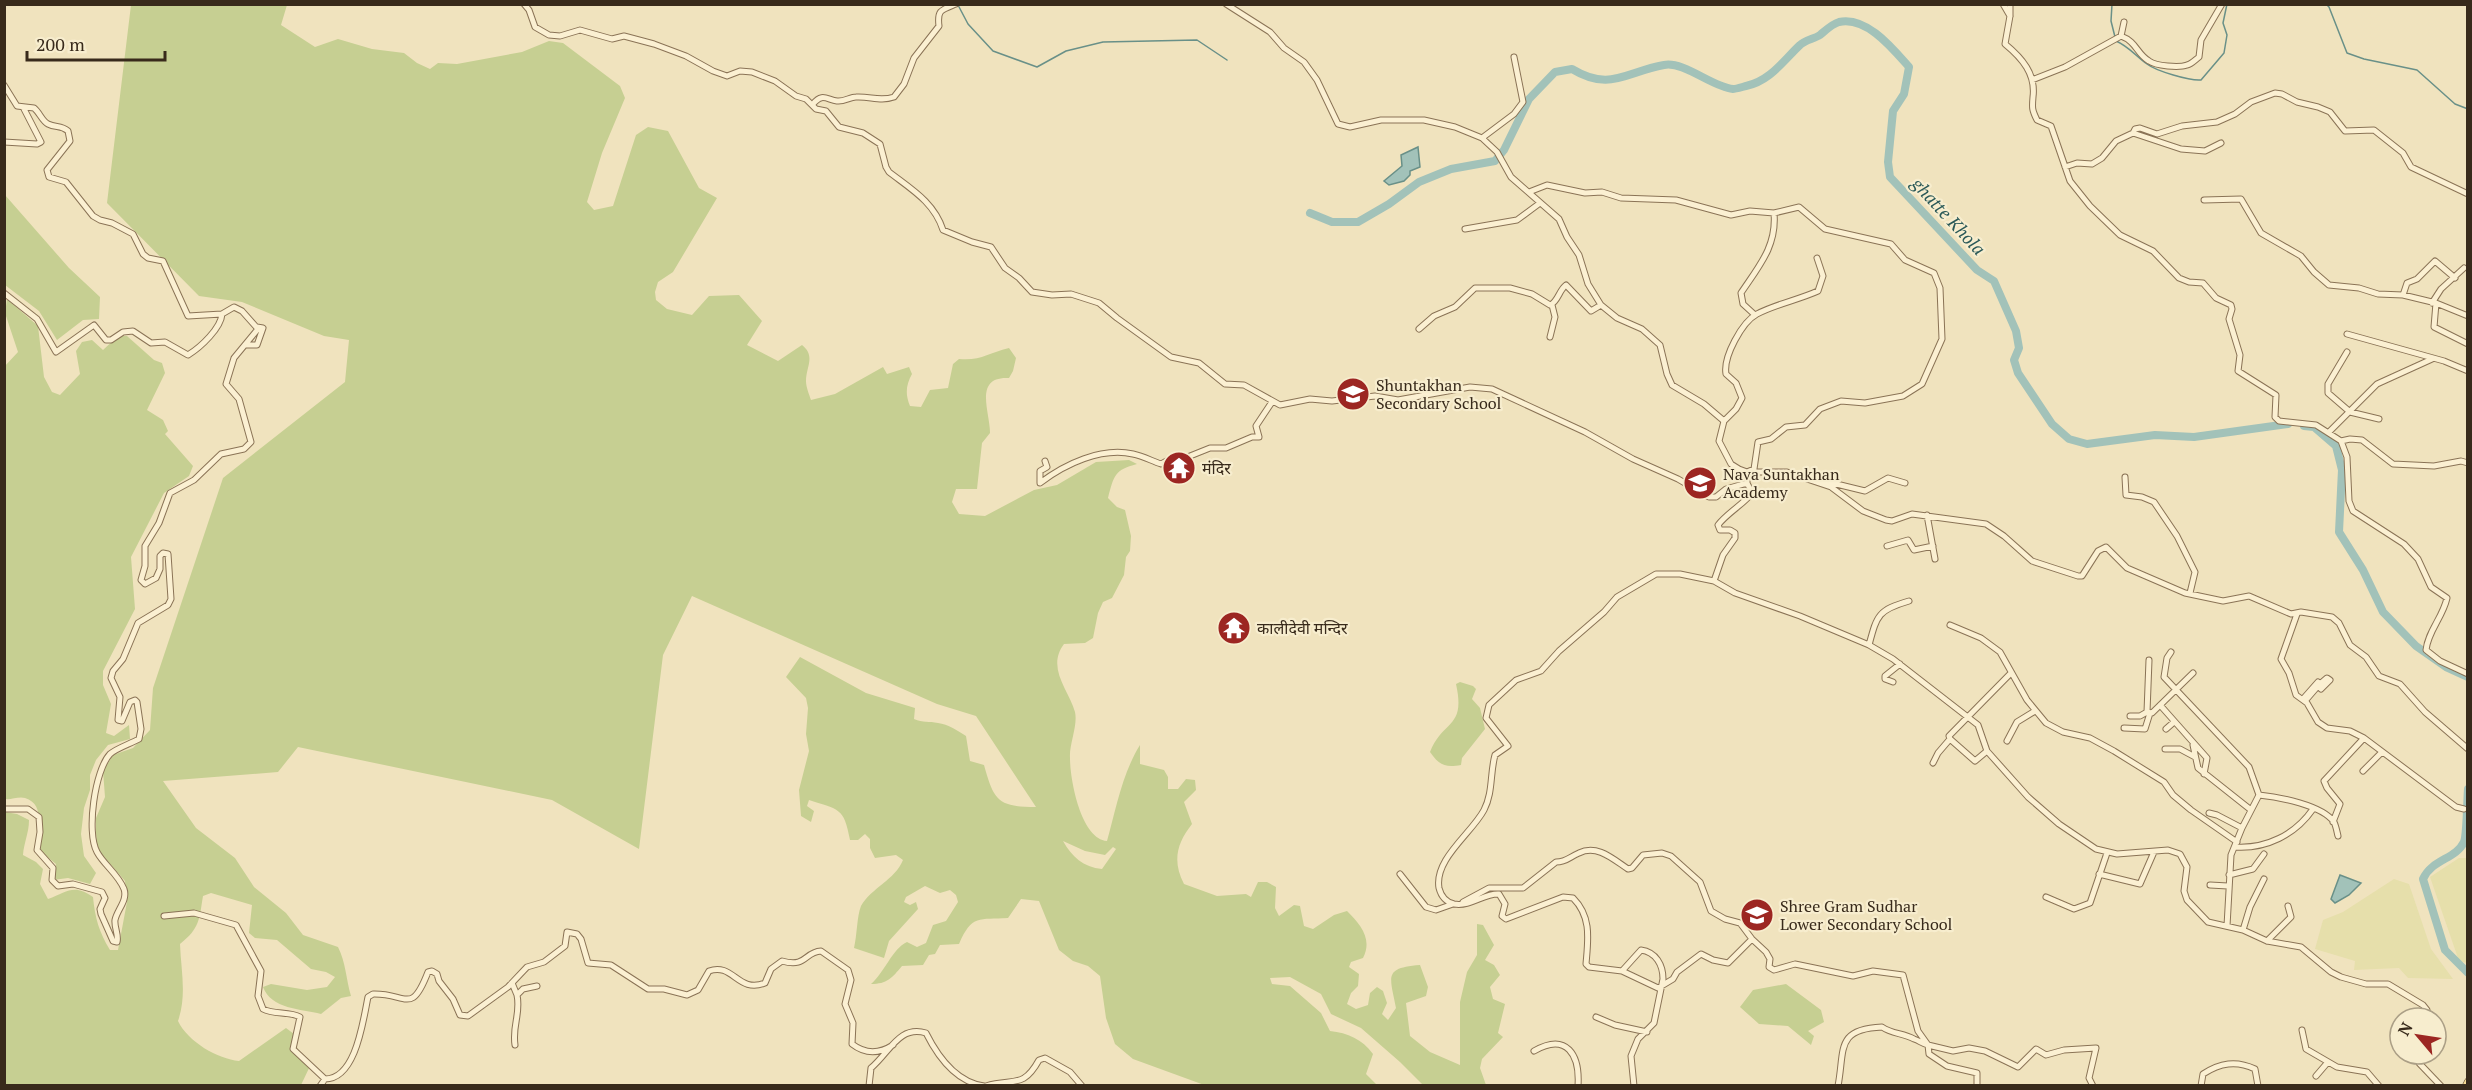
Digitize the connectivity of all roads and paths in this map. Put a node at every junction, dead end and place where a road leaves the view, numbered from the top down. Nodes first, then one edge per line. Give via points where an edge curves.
1 (524, 4) edge
2 (956, 4) edge
3 (1226, 4) edge
4 (2003, 4) edge
5 (2010, 4) edge
6 (2222, 4) edge
7 (2010, 16) junction
8 (2124, 22) dead end
9 (2121, 36) junction
10 (1514, 57) dead end
11 (2032, 81) junction
12 (4, 85) edge
13 (813, 104) junction
14 (23, 107) junction
15 (2133, 133) junction
16 (1482, 138) junction
17 (4, 142) edge
18 (2221, 143) dead end
19 (2065, 167) junction
20 (1529, 192) junction
21 (2468, 194) edge
22 (2204, 200) dead end
23 (1540, 203) junction
24 (1774, 213) junction
25 (1465, 229) dead end
26 (1817, 258) dead end
27 (2464, 268) dead end
28 (2455, 278) junction
29 (4, 293) edge
30 (2403, 295) junction
31 (2434, 303) junction
32 (1601, 304) junction
33 (1552, 305) junction
34 (222, 314) junction
35 (1755, 315) junction
36 (2468, 316) edge
37 (1419, 329) dead end
38 (2347, 334) dead end
39 (1550, 337) dead end
40 (2468, 344) edge
41 (2347, 352) dead end
42 (2432, 359) junction
43 (2468, 371) edge
44 (1272, 402) junction
45 (2350, 412) junction
46 (2379, 419) dead end
47 (1724, 421) junction
48 (2329, 432) junction
49 (2341, 441) junction
50 (1045, 461) dead end
51 (2468, 463) edge
52 (1747, 472) junction
53 (2125, 477) dead end
54 (1807, 479) junction
55 (1747, 483) junction
56 (1905, 483) dead end
57 (1927, 515) junction
58 (1887, 546) dead end
59 (1932, 546) junction
60 (1935, 559) dead end
61 (1714, 581) junction
62 (2190, 593) junction
63 (1909, 602) dead end
64 (2297, 614) junction
65 (1950, 625) dead end
66 (1869, 645) junction
67 (2171, 652) dead end
68 (2149, 660) dead end
69 (1900, 664) junction
70 (2012, 673) junction
71 (2193, 673) dead end
72 (2468, 674) edge
73 (1893, 682) dead end
74 (2175, 689) junction
75 (2304, 700) junction
76 (2160, 705) junction
77 (2036, 711) junction
78 (2148, 713) junction
79 (1967, 716) junction
80 (2130, 716) dead end
81 (2174, 722) junction
82 (2124, 728) dead end
83 (2166, 729) dead end
84 (2364, 738) junction
85 (1950, 739) junction
86 (2007, 741) dead end
87 (2193, 745) junction
88 (2467, 748) edge
89 (2165, 749) dead end
90 (1987, 751) junction
91 (2382, 752) junction
92 (2195, 757) junction
93 (1933, 763) dead end
94 (2363, 771) dead end
95 (2204, 774) junction
96 (2259, 795) junction
97 (2464, 808) dead end
98 (4, 809) edge
99 (2313, 809) junction
100 (2251, 810) junction
101 (2210, 813) dead end
102 (2333, 822) junction
103 (2242, 828) junction
104 (2338, 836) dead end
105 (2236, 844) junction
106 (2154, 852) junction
107 (2107, 853) junction
108 (2264, 854) dead end
109 (1400, 874) dead end
110 (2099, 874) junction
111 (2229, 875) junction
112 (2264, 879) dead end
113 (2210, 885) dead end
114 (2228, 886) junction
115 (2046, 897) dead end
116 (1456, 904) junction
117 (2288, 906) dead end
118 (164, 916) dead end
119 (2227, 926) junction
120 (2243, 930) junction
121 (1752, 939) junction
122 (2267, 941) junction
123 (1622, 970) junction
124 (512, 984) junction
125 (1662, 985) junction
126 (537, 986) dead end
127 (517, 995) junction
128 (2424, 1006) edge
129 (1596, 1017) dead end
130 (2302, 1030) dead end
131 (1647, 1032) junction
132 (515, 1045) dead end
133 (893, 1045) junction
134 (1928, 1045) junction
135 (1534, 1051) dead end
136 (2328, 1062) junction
137 (2422, 1066) edge
138 (2316, 1076) dead end
139 (325, 1079) junction
140 (320, 1086) edge
141 (869, 1086) edge
142 (985, 1086) edge
143 (1082, 1086) edge
144 (1578, 1086) edge
145 (1634, 1086) edge
146 (1838, 1086) edge
147 (1977, 1086) edge
148 (2093, 1086) edge
149 (2201, 1086) edge
150 (2258, 1086) edge
151 (2379, 1086) edge
152 (2441, 1086) edge

1 - 13 street via 535,27 549,36 580,30 612,39 628,37 654,44 720,74 752,72
2 - 13 street via 940,13 939,26 914,58 894,97 838,101 822,97
3 - 16 street via 1270,32 1304,62 1338,124 1350,127 1381,120 1424,120
4 - 7 street
5 - 7 street
6 - 9 street via 2201,40 2199,57 2189,65 2151,63 2135,44
7 - 11 street via 2005,44 2022,58
8 - 9 street
9 - 11 street
10 - 16 street via 1523,102 1514,114
11 - 19 street via 2031,108 2037,120 2051,126
12 - 14 street via 17,106
13 - 44 street via 826,111 839,127 863,133 880,144 886,167 926,200 943,230 991,247 1005,268 1029,290 1036,294 1071,294 1099,303 1171,357 1199,363 1225,384 1244,385
14 - 17 street via 41,142
14 - 34 street via 34,108 50,126 62,125 70,134 68,144 47,170 50,177 66,182 93,216 133,234 148,258 163,261 188,316
15 - 18 street via 2181,149 2205,151
15 - 19 street via 2116,141 2092,164
15 - 21 street via 2140,128 2157,134 2187,125 2217,123 2265,95 2282,94 2330,112 2345,130 2374,130 2403,153 2411,167
16 - 20 street
19 - 48 street via 2070,182 2120,234 2153,250 2179,278 2203,283 2216,298 2231,305 2229,319 2240,355 2238,371 2276,395 2275,417 2279,421 2316,425
20 - 23 street
20 - 24 street via 1547,185 1621,198 1676,200 1731,215 1750,211
22 - 30 street via 2241,199 2261,233 2301,256 2329,285
23 - 25 street via 1516,220
23 - 32 street via 1559,219
24 - 35 street via 1775,233 1764,259 1741,293 1743,304
24 - 52 street via 1799,207 1825,229 1891,244 1905,260 1934,273 1940,288 1942,339 1922,384 1915,390 1903,396 1865,403 1841,401 1820,408 1805,425 1786,427 1771,439 1758,442 1754,469
26 - 35 street via 1823,276 1818,291
27 - 28 street
28 - 30 street via 2435,261 2417,279 2407,283
28 - 31 street via 2441,289
29 - 34 street via 37,318 56,352 94,325 106,340 133,331 150,343 165,342 188,355 214,331
30 - 31 street
31 - 36 street
31 - 40 street via 2434,327
32 - 33 street via 1589,310 1566,285
32 - 47 street via 1660,345 1672,385
33 - 37 street via 1510,288 1475,288 1455,307 1434,316
33 - 39 street via 1555,320
34 - 98 street via 237,308 257,327 234,358 226,384 239,399 251,442 244,449 221,454 194,480 176,488 166,498 159,523 145,546 141,580 145,584 156,578 160,556 168,554 171,599 164,609 138,623 123,659 113,671 111,678 120,697 118,720 125,718 130,702 135,700 141,729 139,739 112,752 101,769 90,829 97,853 124,890 115,922 117,942 101,914 105,898 102,892 74,884 54,884 53,868 37,850 39,817 28,809
35 - 47 street via 1740,332 1727,357 1726,374 1736,383 1742,398
38 - 42 street
41 - 45 street via 2328,384 2328,393
42 - 43 street
42 - 45 street via 2377,384
44 - 50 street via 1256,426 1259,437 1226,448 1210,448 1161,464 1133,454 1088,456 1040,483 1040,471 1047,466
44 - 55 street via 1280,405 1310,399 1332,401 1375,396 1398,400 1470,387 1492,389 1678,478 1708,497
45 - 46 street
45 - 48 street
47 - 52 street via 1719,441 1731,464
48 - 49 street
49 - 51 street via 2362,440 2393,464
49 - 72 street via 2347,457 2353,511 2404,544 2418,560 2431,587 2447,598 2426,650
52 - 54 street via 1787,472
52 - 55 street
53 - 62 street via 2126,495 2154,501 2177,536 2195,572
54 - 56 street via 1865,491 1888,478
54 - 57 street via 1831,487 1863,511 1886,520
55 - 61 street via 1752,493 1749,498 1718,525 1720,530 1735,534
57 - 59 street
57 - 62 street via 1986,524 2032,561 2080,577 2098,551 2106,547 2121,564 2135,572
58 - 59 street via 1908,540 1914,550
59 - 60 street
61 - 66 street via 1735,594
61 - 116 street via 1656,574 1617,597 1541,671 1516,680 1489,705 1486,718 1508,746 1495,755 1484,809 1455,847 1438,878 1440,893 1446,901
62 - 64 street via 2223,601 2248,596
63 - 66 street via 1879,615
64 - 75 street via 2281,655 2293,690
64 - 88 street via 2337,620 2350,645 2366,657 2379,676 2400,684
65 - 70 street via 1997,649
66 - 69 street
67 - 74 street via 2163,677
68 - 78 street
69 - 73 street via 1885,676
69 - 79 street
70 - 77 street
70 - 79 street
71 - 74 street
74 - 76 street
74 - 96 street via 2249,767
75 - 75 street via 2318,686 2321,689 2330,680 2318,682
75 - 84 street via 2322,725
76 - 78 street
76 - 81 street
77 - 86 street via 2017,722
77 - 105 street via 2055,729 2090,738 2157,778
78 - 80 street
78 - 82 street via 2145,729
79 - 85 street via 1949,735
79 - 90 street via 1978,725
81 - 83 street
81 - 87 street
84 - 91 street
84 - 102 street via 2324,781 2340,804
85 - 90 street via 1975,761
85 - 93 street
87 - 92 street
87 - 95 street via 2207,758
89 - 92 street via 2180,749
90 - 107 street via 2028,797 2059,824
91 - 94 street
91 - 97 street via 2456,807
92 - 95 street
95 - 100 street
96 - 99 street via 2283,797
96 - 100 street
99 - 102 street
99 - 105 street via 2287,836 2251,848
100 - 103 street
101 - 103 street
102 - 104 street
103 - 105 street
105 - 111 street
106 - 107 street
106 - 110 street via 2140,884
106 - 119 street via 2168,850 2180,854 2187,867 2184,891 2190,904 2208,922
107 - 110 street
108 - 111 street via 2253,869
109 - 116 street via 1426,907 1436,910
110 - 115 street via 2090,903 2077,909
111 - 114 street
112 - 120 street
113 - 114 street
114 - 119 street
116 - 121 street via 1489,888 1523,888 1556,862 1565,862 1580,852 1600,851 1628,869 1643,855 1662,853 1671,856 1700,882 1711,911 1740,923
116 - 123 street via 1499,894 1505,904 1502,916 1506,919 1563,897 1573,898 1590,935 1586,964 1589,968
117 - 122 street via 2291,917
118 - 139 street via 194,913 236,926 261,971 258,996 263,1009 300,1017 293,1049
119 - 120 street
120 - 122 street
121 - 125 street via 1728,963 1701,954
121 - 134 street via 1766,951 1769,967 1774,970 1795,964 1853,976 1873,971 1903,975 1918,1031
122 - 128 street via 2305,948 2341,977 2366,984 2388,984
123 - 125 street via 1658,988
123 - 125 street via 1638,951 1648,951 1656,957 1663,972
124 - 127 street
124 - 133 street via 527,967 544,962 565,946 567,932 581,939 588,963 612,966 648,988 687,994 698,990 709,971 716,968 756,987 765,983 771,969 782,961 793,964 821,951 848,970 851,980 845,1004 853,1023 852,1044 867,1053
124 - 139 street via 468,1016 460,1015 432,971 428,972 420,994 412,999 373,994 368,997 350,1064 342,1074
125 - 131 street via 1654,1023
126 - 127 street via 523,989
127 - 132 street
129 - 131 street
130 - 136 street via 2306,1049
131 - 145 street via 1638,1040 1631,1056
133 - 141 street via 870,1068
133 - 142 street via 902,1034 916,1030 926,1033 948,1066 965,1080
134 - 146 street via 1881,1027 1851,1033 1842,1047
134 - 147 street via 1929,1054 1947,1066 1977,1073
134 - 148 street via 1953,1051 1985,1051 2018,1067 2036,1049 2046,1055 2097,1048 2089,1078
135 - 144 street via 1548,1045 1572,1050 1579,1070
136 - 138 street
136 - 151 street via 2347,1070 2367,1072
137 - 152 street
139 - 140 street
142 - 143 street via 1022,1080 1045,1058 1070,1072
149 - 150 street via 2203,1074 2228,1063 2254,1069

